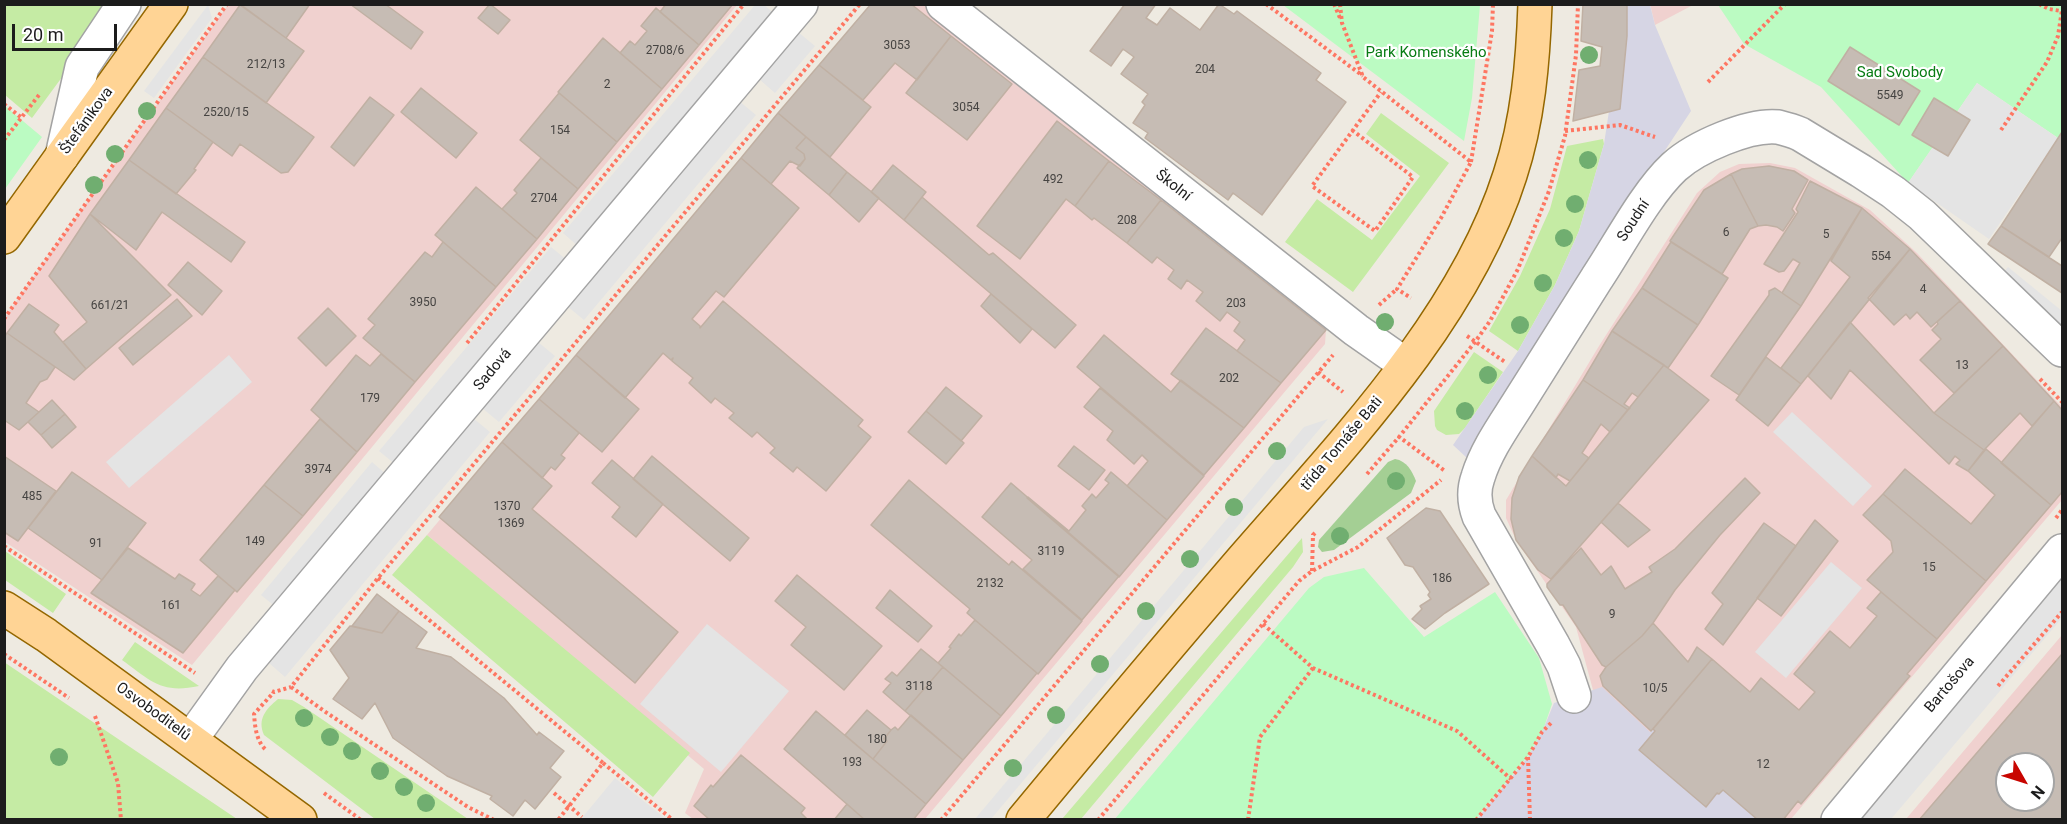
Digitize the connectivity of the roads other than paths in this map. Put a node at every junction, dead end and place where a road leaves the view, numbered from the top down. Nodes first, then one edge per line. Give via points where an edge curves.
1 (123, 4) edge
2 (171, 4) edge
3 (801, 4) edge
4 (943, 4) edge
5 (1535, 4) edge
6 (62, 156) junction
7 (4, 237) edge
8 (2062, 350) edge
9 (1406, 365) junction
10 (2062, 551) edge
11 (4, 608) edge
12 (1574, 696) road end
13 (190, 739) junction
14 (300, 819) edge
15 (1023, 819) edge
16 (1838, 819) edge

1 - 6 street via 82,68
2 - 6 main road, Štefánikova
3 - 13 street, Sadová via 242,668
4 - 9 street, Školní via 1356,330
5 - 9 main road, třída Tomáše Bati via 1527,103 1510,176 1477,251
6 - 7 main road, Štefánikova
8 - 12 street, Soudní via 1893,192 1800,134 1762,128 1725,136 1683,160 1649,197 1491,447 1476,482 1474,502 1479,516 1564,666
9 - 15 main road, třída Tomáše Bati via 1370,413
10 - 16 street, Bartošova
11 - 13 main road, Osvoboditelů
13 - 14 main road, Osvoboditelů

